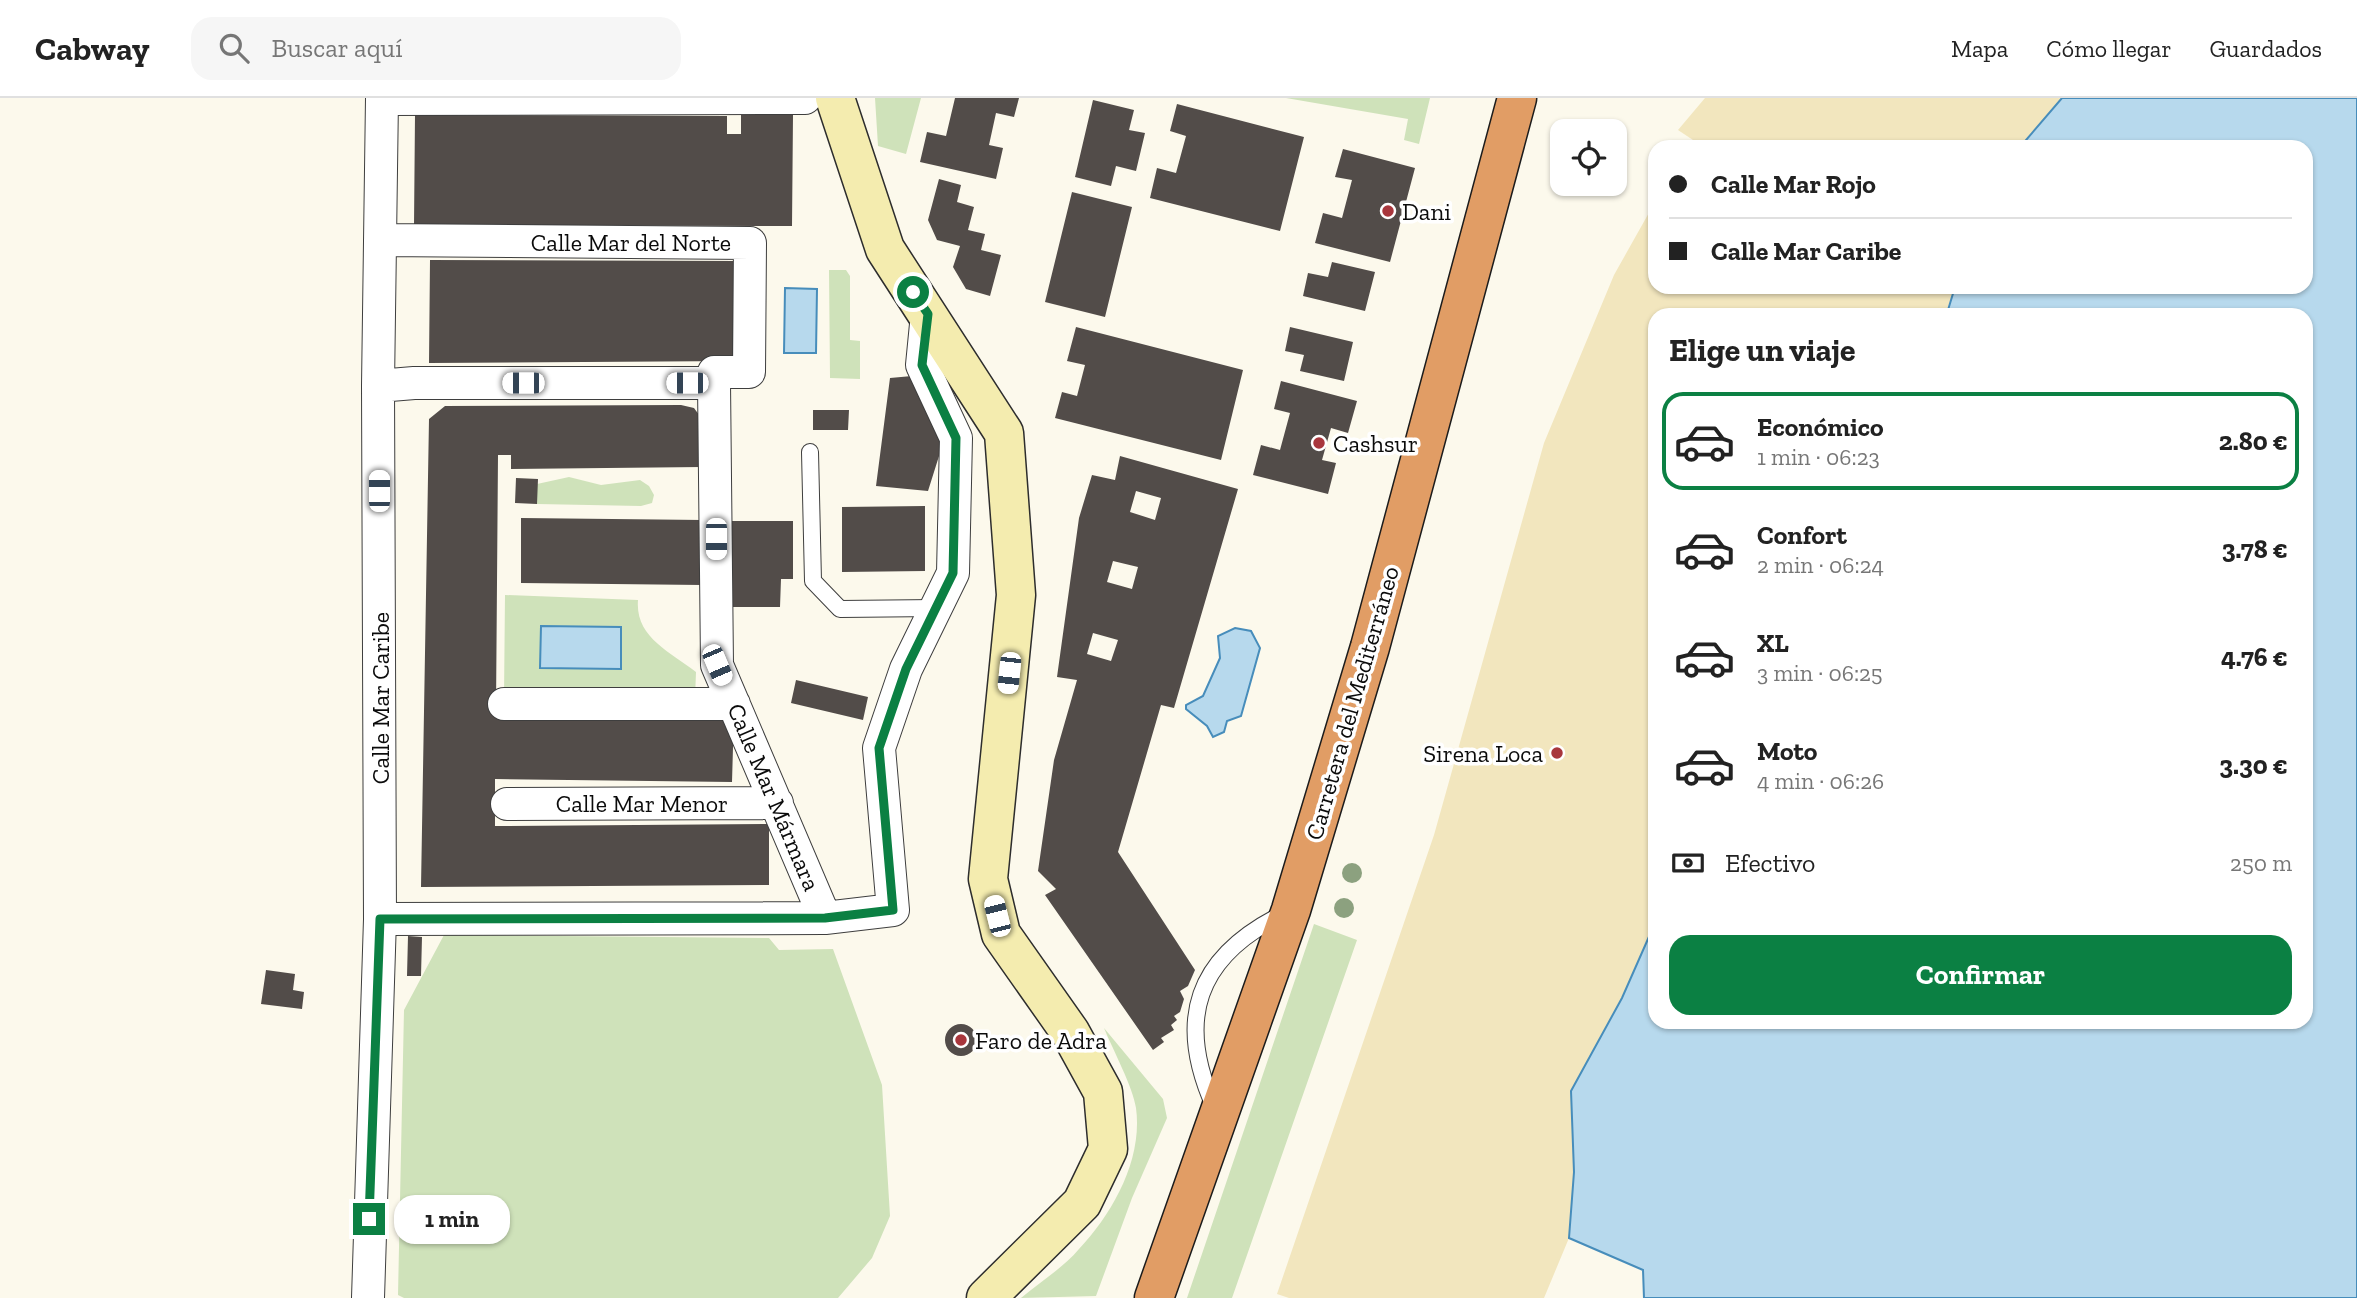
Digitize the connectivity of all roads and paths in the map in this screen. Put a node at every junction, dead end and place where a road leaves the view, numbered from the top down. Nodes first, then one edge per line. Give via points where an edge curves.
1 (382, 98) edge
2 (805, 98) edge
3 (835, 98) edge
4 (1517, 98) edge
5 (380, 240) junction
6 (928, 314) junction
7 (714, 383) junction
8 (378, 386) junction
9 (810, 452) dead end
10 (936, 608) junction
11 (504, 704) dead end
12 (734, 704) junction
13 (777, 803) junction
14 (508, 804) dead end
15 (1291, 910) junction
16 (825, 918) junction
17 (380, 919) junction
18 (1219, 1115) junction
19 (368, 1298) edge
20 (986, 1298) edge
21 (1154, 1298) edge

1 - 2 street
1 - 5 street, Calle Mar Caribe
3 - 6 street via 885,249
4 - 15 highway, Carretera del Mediterráneo via 1370,647
5 - 7 street, Calle Mar del Norte via 750,243 748,372 714,372
5 - 8 street, Calle Mar Caribe
6 - 10 street via 922,365 956,438 953,573
6 - 20 street via 1004,433 1016,595 988,879 1001,934 1070,1032 1102,1092 1108,1149 1082,1203
7 - 8 street
7 - 12 street, Calle Mar Mármara via 717,665
8 - 17 street, Calle Mar Caribe
9 - 10 lane via 813,581 840,609
10 - 16 street via 906,669 879,748 893,910
11 - 12 street
12 - 13 street, Calle Mar Mármara
13 - 14 street, Calle Mar Menor
13 - 16 street, Calle Mar Mármara
15 - 18 highway, Carretera del Mediterráneo
15 - 18 lane via 1251,930 1220,961 1201,990 1195,1039
16 - 17 street
17 - 19 street, Calle Mar Caribe
18 - 21 highway, Carretera del Mediterráneo

